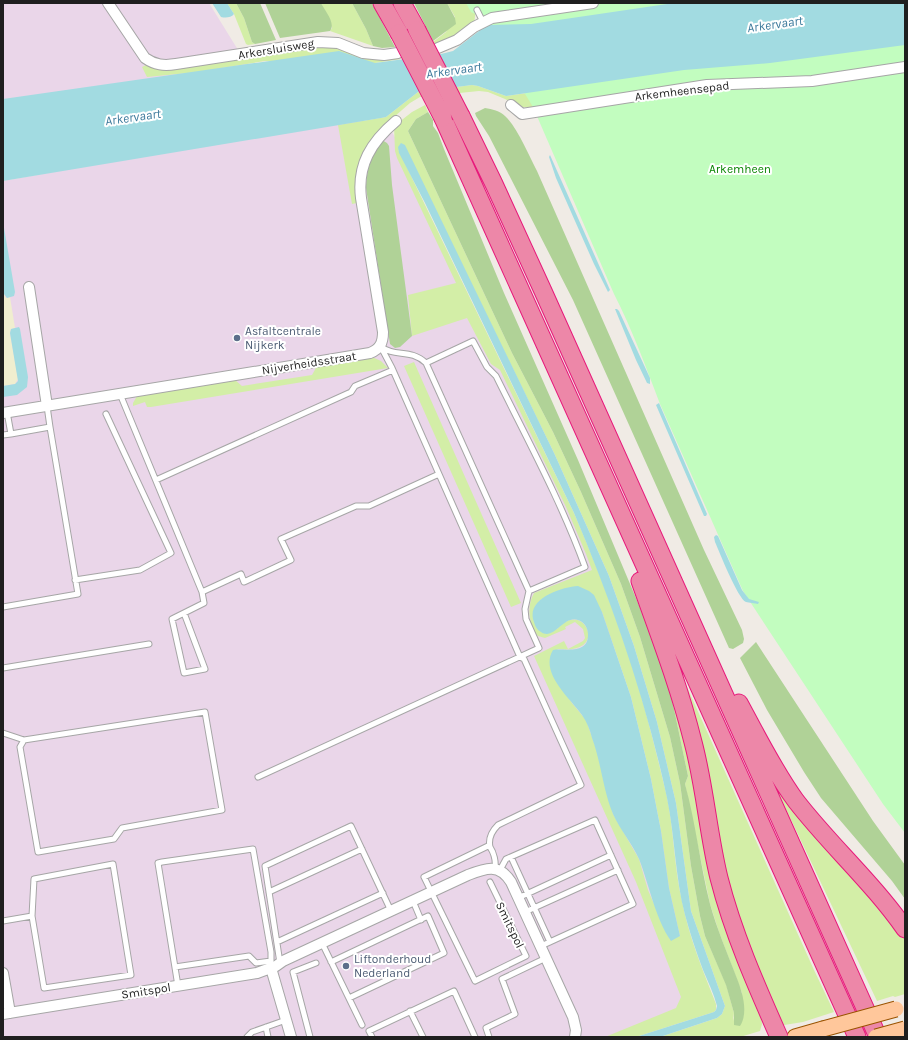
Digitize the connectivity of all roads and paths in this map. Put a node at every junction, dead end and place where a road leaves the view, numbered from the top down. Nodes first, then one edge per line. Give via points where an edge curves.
1 (108, 3) edge
2 (382, 3) edge
3 (402, 3) edge
4 (593, 3) edge
5 (476, 10) dead end
6 (483, 22) junction
7 (438, 48) dead end
8 (398, 53) dead end
9 (905, 67) edge
10 (511, 105) dead end
11 (396, 121) dead end
12 (29, 288) dead end
13 (380, 346) junction
14 (426, 362) junction
15 (393, 370) junction
16 (120, 394) junction
17 (47, 406) junction
18 (5, 413) edge
19 (106, 414) dead end
20 (50, 427) junction
21 (11, 434) junction
22 (3, 435) edge
23 (595, 456) junction
24 (439, 474) junction
25 (156, 480) junction
26 (75, 580) junction
27 (529, 591) junction
28 (202, 592) junction
29 (683, 604) junction
30 (3, 607) edge
31 (184, 613) junction
32 (149, 644) dead end
33 (520, 657) junction
34 (3, 668) edge
35 (3, 733) edge
36 (24, 740) junction
37 (258, 778) dead end
38 (490, 847) junction
39 (362, 849) junction
40 (611, 855) junction
41 (511, 857) junction
42 (498, 869) junction
43 (618, 870) junction
44 (490, 882) dead end
45 (269, 892) junction
46 (431, 892) junction
47 (383, 893) junction
48 (523, 895) junction
49 (413, 901) junction
50 (529, 910) junction
51 (391, 911) junction
52 (32, 916) junction
53 (421, 920) junction
54 (3, 921) edge
55 (905, 929) edge
56 (277, 942) junction
57 (322, 943) junction
58 (545, 944) junction
59 (546, 958) junction
60 (316, 962) dead end
61 (332, 962) junction
62 (274, 964) junction
63 (175, 967) junction
64 (3, 973) edge
65 (178, 986) junction
66 (349, 998) junction
67 (765, 1006) junction
68 (900, 1008) edge
69 (410, 1011) junction
70 (6, 1014) edge
71 (286, 1020) junction
72 (362, 1025) dead end
73 (266, 1027) junction
74 (905, 1029) edge
75 (247, 1037) edge
76 (268, 1037) edge
77 (291, 1037) edge
78 (310, 1037) edge
79 (372, 1037) edge
80 (423, 1037) edge
81 (476, 1037) edge
82 (490, 1037) edge
83 (576, 1037) edge
84 (763, 1037) edge
85 (779, 1037) edge
86 (795, 1037) edge
87 (857, 1037) edge
88 (877, 1037) edge

1 - 8 street, Arkersluisweg via 139,50 153,63 170,65 318,42 338,43 363,53
2 - 23 highway, bridge via 442,118
3 - 29 highway, bridge via 497,191
4 - 6 street via 492,18
5 - 6 lane
6 - 7 street via 457,40
9 - 10 street, Arkemheensepad via 812,81 707,85 522,114
11 - 13 street via 376,140 364,164 361,181 383,332
12 - 17 street
13 - 14 lane via 386,351 414,355
13 - 15 lane
13 - 16 street, Nijverheidsstraat via 370,352
14 - 27 lane
14 - 27 lane via 473,342 487,367 496,376 575,538 585,567
15 - 24 lane
15 - 25 lane via 355,386 351,392
16 - 17 street, Nijverheidsstraat
16 - 25 lane
17 - 18 street, Nijverheidsstraat
17 - 20 lane
18 - 21 lane
19 - 26 lane via 170,553 140,570
20 - 21 lane
20 - 26 lane
21 - 22 lane
23 - 67 highway via 672,667 695,750 719,878 736,934
23 - 87 highway
24 - 28 lane via 369,506 356,506 281,539 291,560 244,582 241,574
24 - 33 lane
25 - 28 lane
26 - 30 lane via 78,594
27 - 33 lane via 525,609 526,619 539,648
28 - 31 lane via 204,603
29 - 55 highway via 784,782 808,814 892,910
29 - 88 highway
31 - 31 lane via 172,619 184,673 205,669
32 - 34 lane
33 - 37 lane
33 - 38 lane via 524,659 581,785 498,825 490,836
35 - 36 lane
36 - 36 lane via 205,712 222,810 122,828 114,839 38,852 20,746
38 - 42 lane
38 - 46 lane via 424,877
39 - 45 lane
39 - 45 lane via 351,826 265,866
39 - 47 lane
40 - 41 lane via 595,820
40 - 43 lane
40 - 48 lane
41 - 42 lane
41 - 48 lane, Smitspol
42 - 46 street, Smitspol via 477,872
42 - 48 street, Smitspol
43 - 50 lane
43 - 58 lane via 633,904
44 - 46 lane, Smitspol via 526,956 475,981
45 - 56 lane
46 - 49 street, Smitspol
47 - 51 lane
47 - 56 lane
48 - 50 street, Smitspol
49 - 51 street, Smitspol
49 - 53 lane
50 - 58 street, Smitspol
51 - 57 street, Smitspol
52 - 52 lane via 34,879 112,864 131,975 44,988
52 - 54 lane
53 - 61 lane
53 - 66 lane via 428,916 444,953
56 - 62 lane
57 - 61 lane
57 - 62 street, Smitspol
58 - 59 street, Smitspol
59 - 82 lane via 502,980 515,1014 486,1028
59 - 83 street, Smitspol via 574,1017
60 - 78 lane via 293,972
61 - 66 lane
62 - 63 lane via 256,963 249,956
62 - 63 lane via 253,848 158,863
62 - 65 street, Smitspol via 257,974
62 - 71 street
63 - 65 lane
64 - 70 street
65 - 70 street, Smitspol
66 - 72 lane
67 - 84 highway via 766,1026
67 - 85 highway
68 - 86 main road, bridge
69 - 79 lane via 369,1031
69 - 80 lane
69 - 81 lane via 454,991
71 - 73 lane
71 - 77 street
73 - 75 lane via 252,1032
73 - 76 lane
74 - 88 main road, bridge

